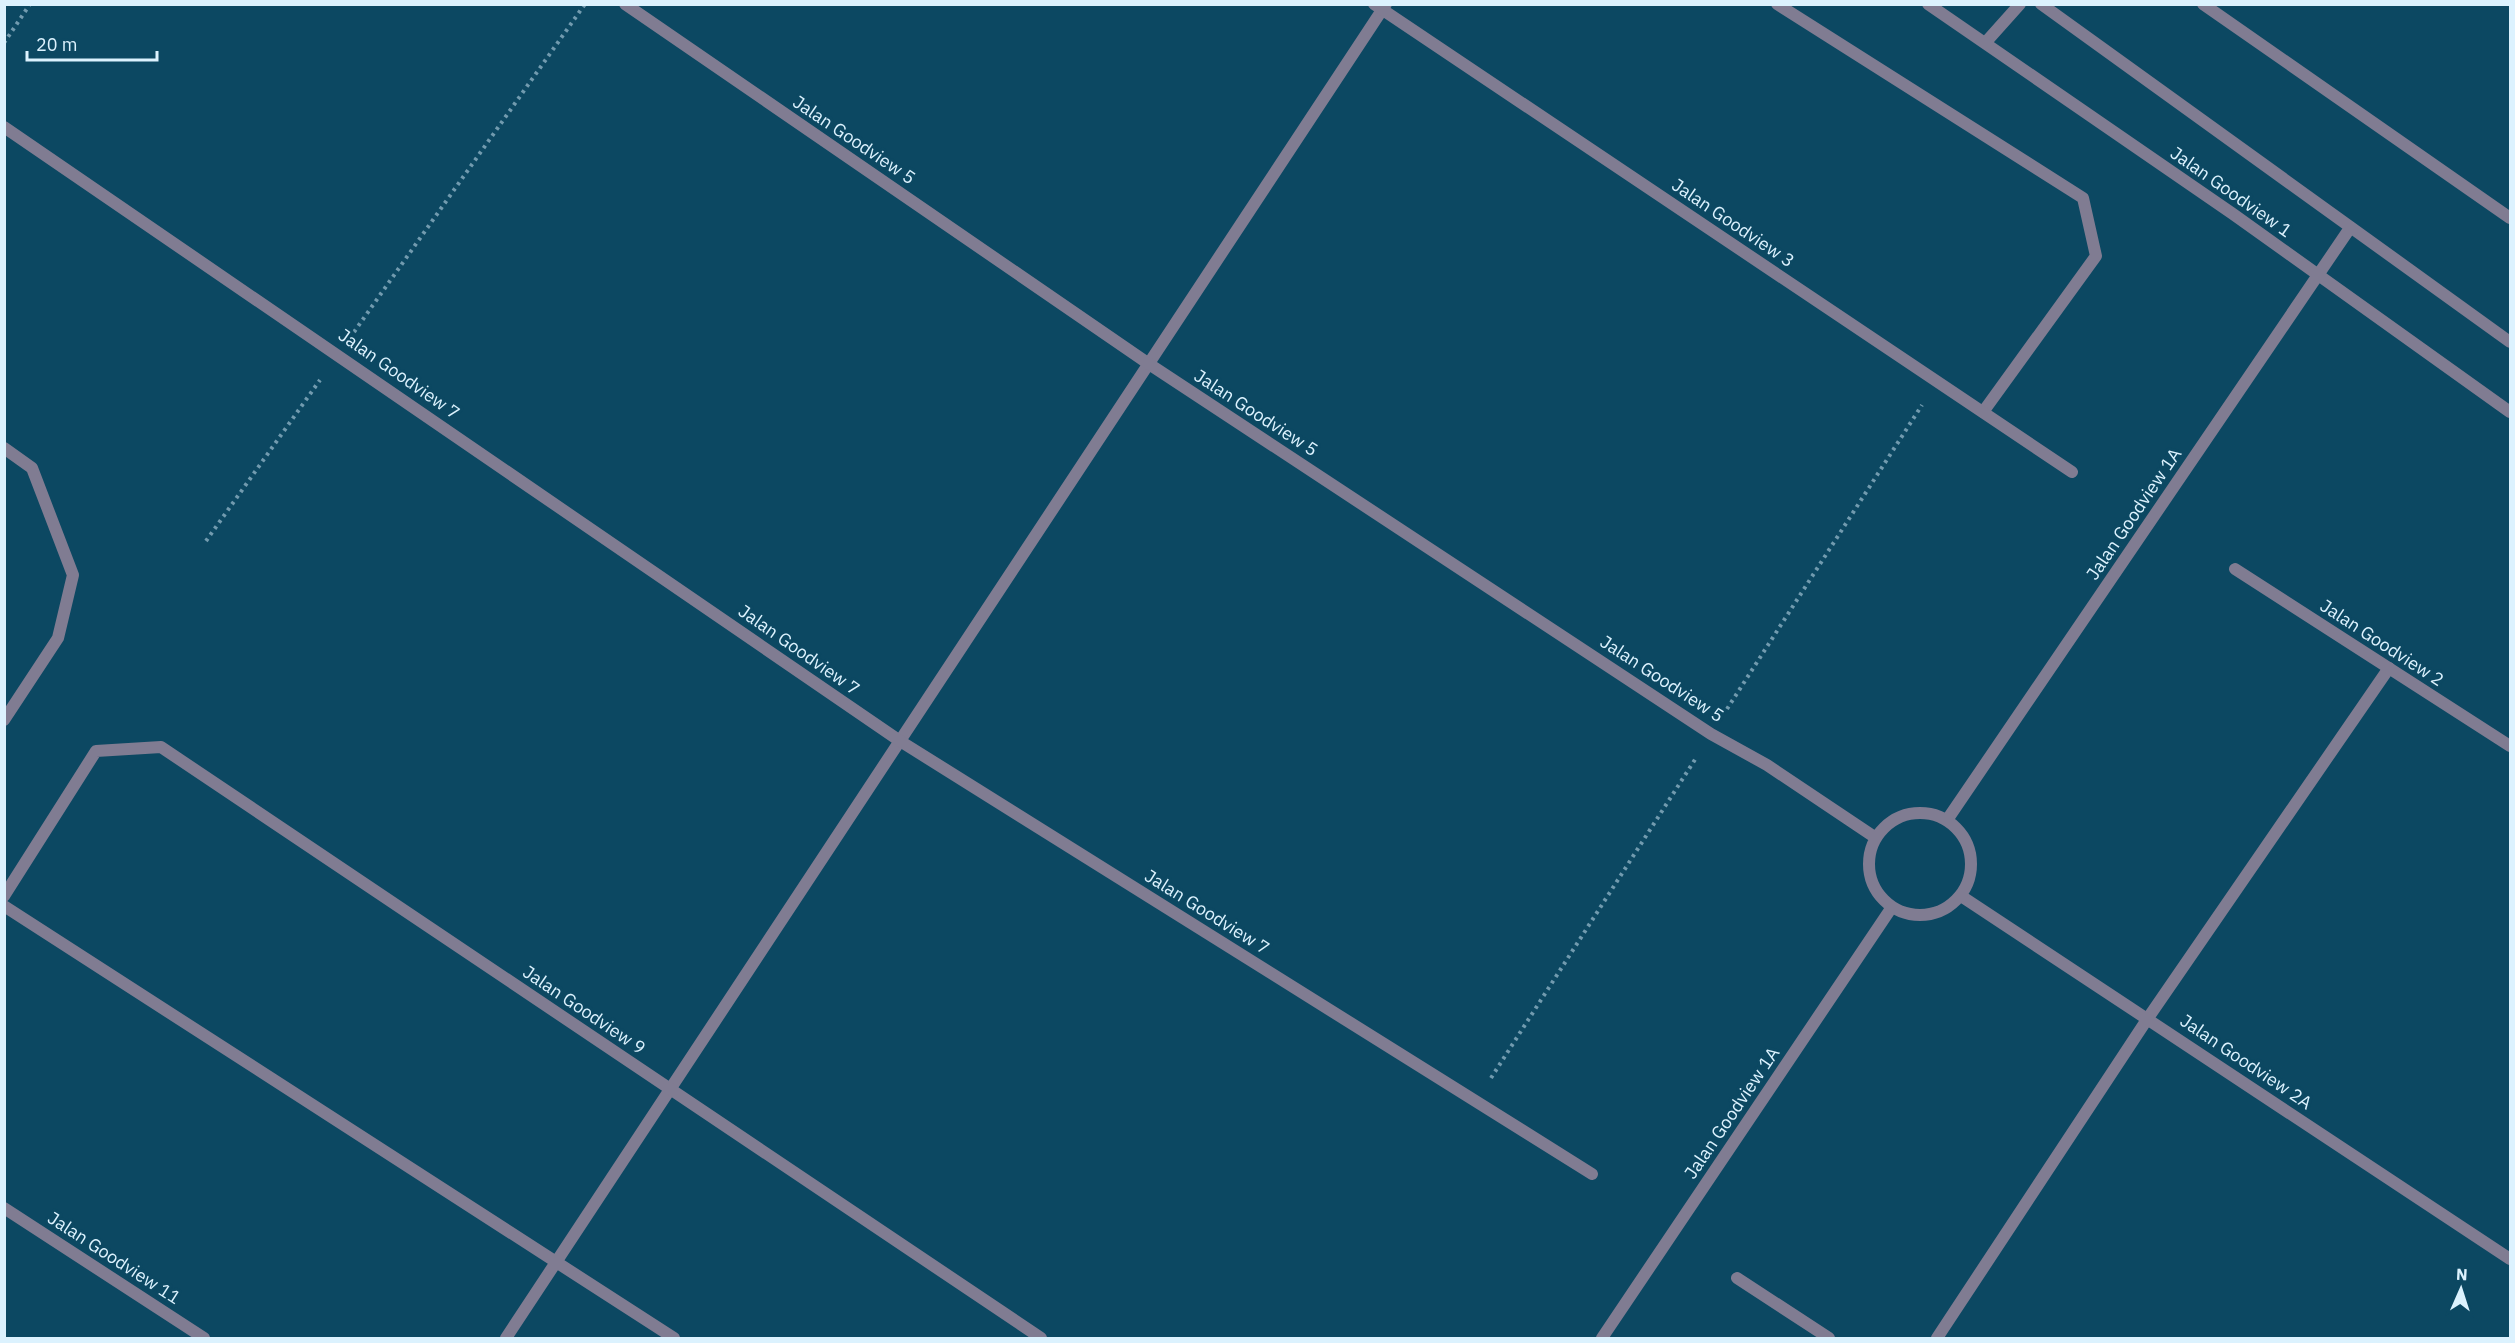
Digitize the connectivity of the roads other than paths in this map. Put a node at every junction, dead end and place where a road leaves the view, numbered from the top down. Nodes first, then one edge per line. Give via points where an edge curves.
1 (625, 4) edge
2 (1778, 4) edge
3 (1929, 4) edge
4 (2020, 4) edge
5 (2041, 4) edge
6 (2203, 4) edge
7 (1381, 6) edge
8 (1986, 42) junction
9 (4, 127) edge
10 (2511, 218) edge
11 (2350, 228) junction
12 (2318, 276) junction
13 (2511, 342) edge
14 (1149, 364) junction
15 (1983, 412) junction
16 (2511, 412) edge
17 (4, 448) edge
18 (2072, 472) dead end
19 (2235, 569) dead end
20 (2389, 668) junction
21 (4, 720) edge
22 (900, 741) junction
23 (2511, 746) edge
24 (1947, 820) junction
25 (1876, 838) junction
26 (4, 896) edge
27 (1961, 896) junction
28 (4, 906) edge
29 (1892, 907) junction
30 (2148, 1018) junction
31 (670, 1090) junction
32 (1592, 1174) dead end
33 (4, 1208) edge
34 (2511, 1259) edge
35 (556, 1262) junction
36 (1737, 1278) dead end
37 (204, 1338) edge
38 (506, 1338) edge
39 (674, 1338) edge
40 (1041, 1338) edge
41 (1602, 1338) edge
42 (1829, 1338) edge
43 (1936, 1338) edge

1 - 14 street, Jalan Goodview 5
2 - 15 street via 2083,198 2096,256
3 - 8 street, Jalan Goodview 1
4 - 8 street
5 - 11 street
6 - 10 street
7 - 14 street
7 - 15 street, Jalan Goodview 3
8 - 12 street, Jalan Goodview 1
9 - 22 street, Jalan Goodview 7
11 - 12 street, Jalan Goodview 1A
11 - 13 street
12 - 16 street, Jalan Goodview 1
12 - 24 street, Jalan Goodview 1A
14 - 22 street
14 - 25 street, Jalan Goodview 5
15 - 18 street, Jalan Goodview 3
17 - 21 street via 32,468 73,575 58,638
19 - 20 street, Jalan Goodview 2
20 - 23 street, Jalan Goodview 2
20 - 30 street
22 - 31 street
22 - 32 street, Jalan Goodview 7
24 - 25 street via 1932,814 1900,817 1886,825
24 - 27 street via 1969,846 1972,864
25 - 29 street via 1870,853 1870,876 1880,897
26 - 31 street, Jalan Goodview 9 via 96,751 161,747
27 - 29 street via 1950,906 1922,916
27 - 30 street, Jalan Goodview 2A
28 - 35 street
29 - 41 street, Jalan Goodview 1A
30 - 34 street, Jalan Goodview 2A
30 - 43 street
31 - 35 street
31 - 40 street, Jalan Goodview 9
33 - 37 street, Jalan Goodview 11
35 - 38 street
35 - 39 street
36 - 42 street

